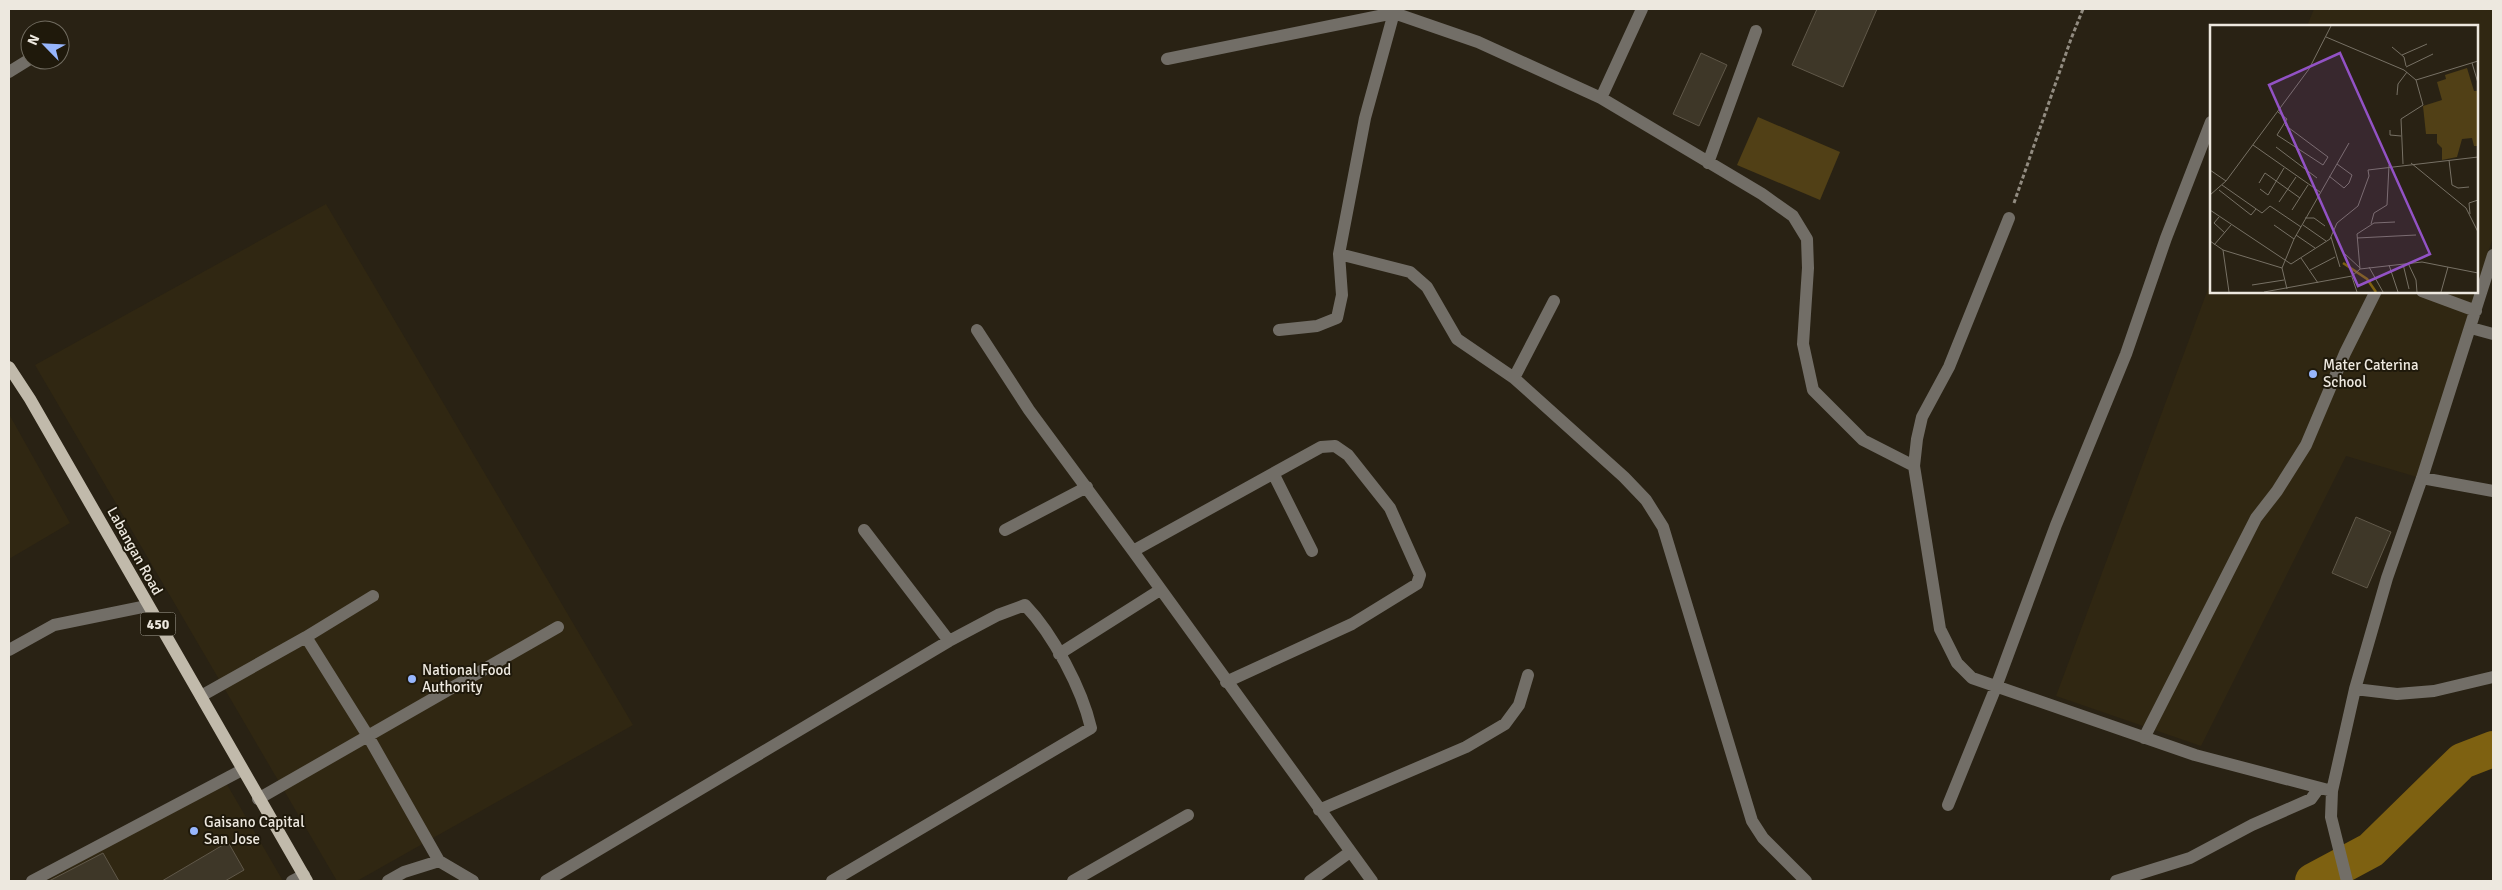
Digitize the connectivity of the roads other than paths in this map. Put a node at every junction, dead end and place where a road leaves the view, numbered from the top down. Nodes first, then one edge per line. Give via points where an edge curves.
1 (1642, 9) edge
2 (1394, 11) edge
3 (1756, 31) dead end
4 (1167, 59) dead end
5 (20, 65) edge
6 (9, 72) edge
7 (1601, 98) junction
8 (2210, 125) edge
9 (1708, 163) junction
10 (2009, 218) road end
11 (1339, 254) junction
12 (2493, 254) edge
13 (2491, 268) edge
14 (2375, 292) edge
15 (2425, 292) edge
16 (1554, 301) dead end
17 (2476, 311) junction
18 (2471, 328) junction
19 (977, 330) dead end
20 (1279, 330) dead end
21 (2493, 334) edge
22 (9, 367) edge
23 (1514, 378) junction
24 (1914, 466) junction
25 (1274, 475) junction
26 (2422, 478) junction
27 (1087, 488) junction
28 (2493, 491) edge
29 (864, 530) dead end
30 (1005, 530) dead end
31 (1134, 551) junction
32 (1312, 551) dead end
33 (1160, 590) junction
34 (373, 596) dead end
35 (147, 606) junction
36 (558, 626) dead end
37 (306, 637) junction
38 (949, 641) junction
39 (9, 650) edge
40 (1059, 654) junction
41 (1528, 675) dead end
42 (2493, 677) edge
43 (1226, 682) junction
44 (1996, 687) junction
45 (2355, 689) junction
46 (201, 696) junction
47 (368, 736) junction
48 (2144, 738) junction
49 (242, 770) junction
50 (2325, 789) junction
51 (258, 799) junction
52 (1948, 805) dead end
53 (1319, 810) junction
54 (1188, 815) dead end
55 (1350, 852) junction
56 (439, 861) junction
57 (305, 878) edge
58 (32, 881) edge
59 (292, 881) edge
60 (388, 881) edge
61 (473, 881) edge
62 (546, 881) edge
63 (832, 881) edge
64 (1073, 881) edge
65 (1310, 881) edge
66 (1372, 881) edge
67 (1806, 881) edge
68 (2116, 881) edge
69 (2346, 881) edge

1 - 7 street
2 - 4 street
2 - 7 street via 1478,42
2 - 11 street via 1365,118
3 - 9 street
5 - 6 street
7 - 9 street
8 - 44 street via 2126,354 2056,525
9 - 24 street via 1793,216 1807,239 1803,344 1813,390 1863,440
10 - 24 street via 1949,366 1922,417
11 - 20 street via 1342,295 1337,318 1317,326
11 - 23 street via 1410,272 1427,287 1457,339
12 - 13 street
13 - 17 street
14 - 48 street via 2345,352 2306,445 2278,491 2256,518
15 - 17 street
16 - 23 street
17 - 18 street
18 - 21 street
18 - 26 street
19 - 27 street via 1028,410
22 - 35 main road, Labangan Road / 450
23 - 67 street via 1630,482 1663,527 1752,821 1763,838
24 - 44 street via 1940,629 1957,663 1972,678
25 - 31 street
25 - 32 street
25 - 43 street via 1321,447 1336,446 1348,455 1390,508 1420,575 1417,584 1352,624
26 - 28 street
26 - 45 street via 2387,578
27 - 30 street
27 - 31 street
29 - 38 street
31 - 33 street
33 - 40 street
33 - 43 street
34 - 37 street
35 - 39 street via 54,625
35 - 46 main road, Labangan Road / 450
36 - 47 street
37 - 46 street
37 - 47 street
38 - 40 street via 998,615 1025,605 1041,622
38 - 62 street
40 - 63 street via 1086,704 1091,728
41 - 53 street via 1519,705 1505,724 1466,747
42 - 45 street via 2434,691 2397,694
43 - 53 street
44 - 48 street
44 - 52 street
45 - 50 street
46 - 49 main road, Labangan Road / 450
47 - 51 street
47 - 56 street
48 - 50 street via 2216,762
49 - 51 main road, Labangan Road / 450
49 - 58 street
50 - 68 street via 2311,799 2252,824 2190,858
50 - 69 street
51 - 57 main road, Labangan Road / 450
53 - 55 street
54 - 64 street
55 - 65 street
55 - 66 street
56 - 60 street via 404,872
56 - 61 street
57 - 59 street

